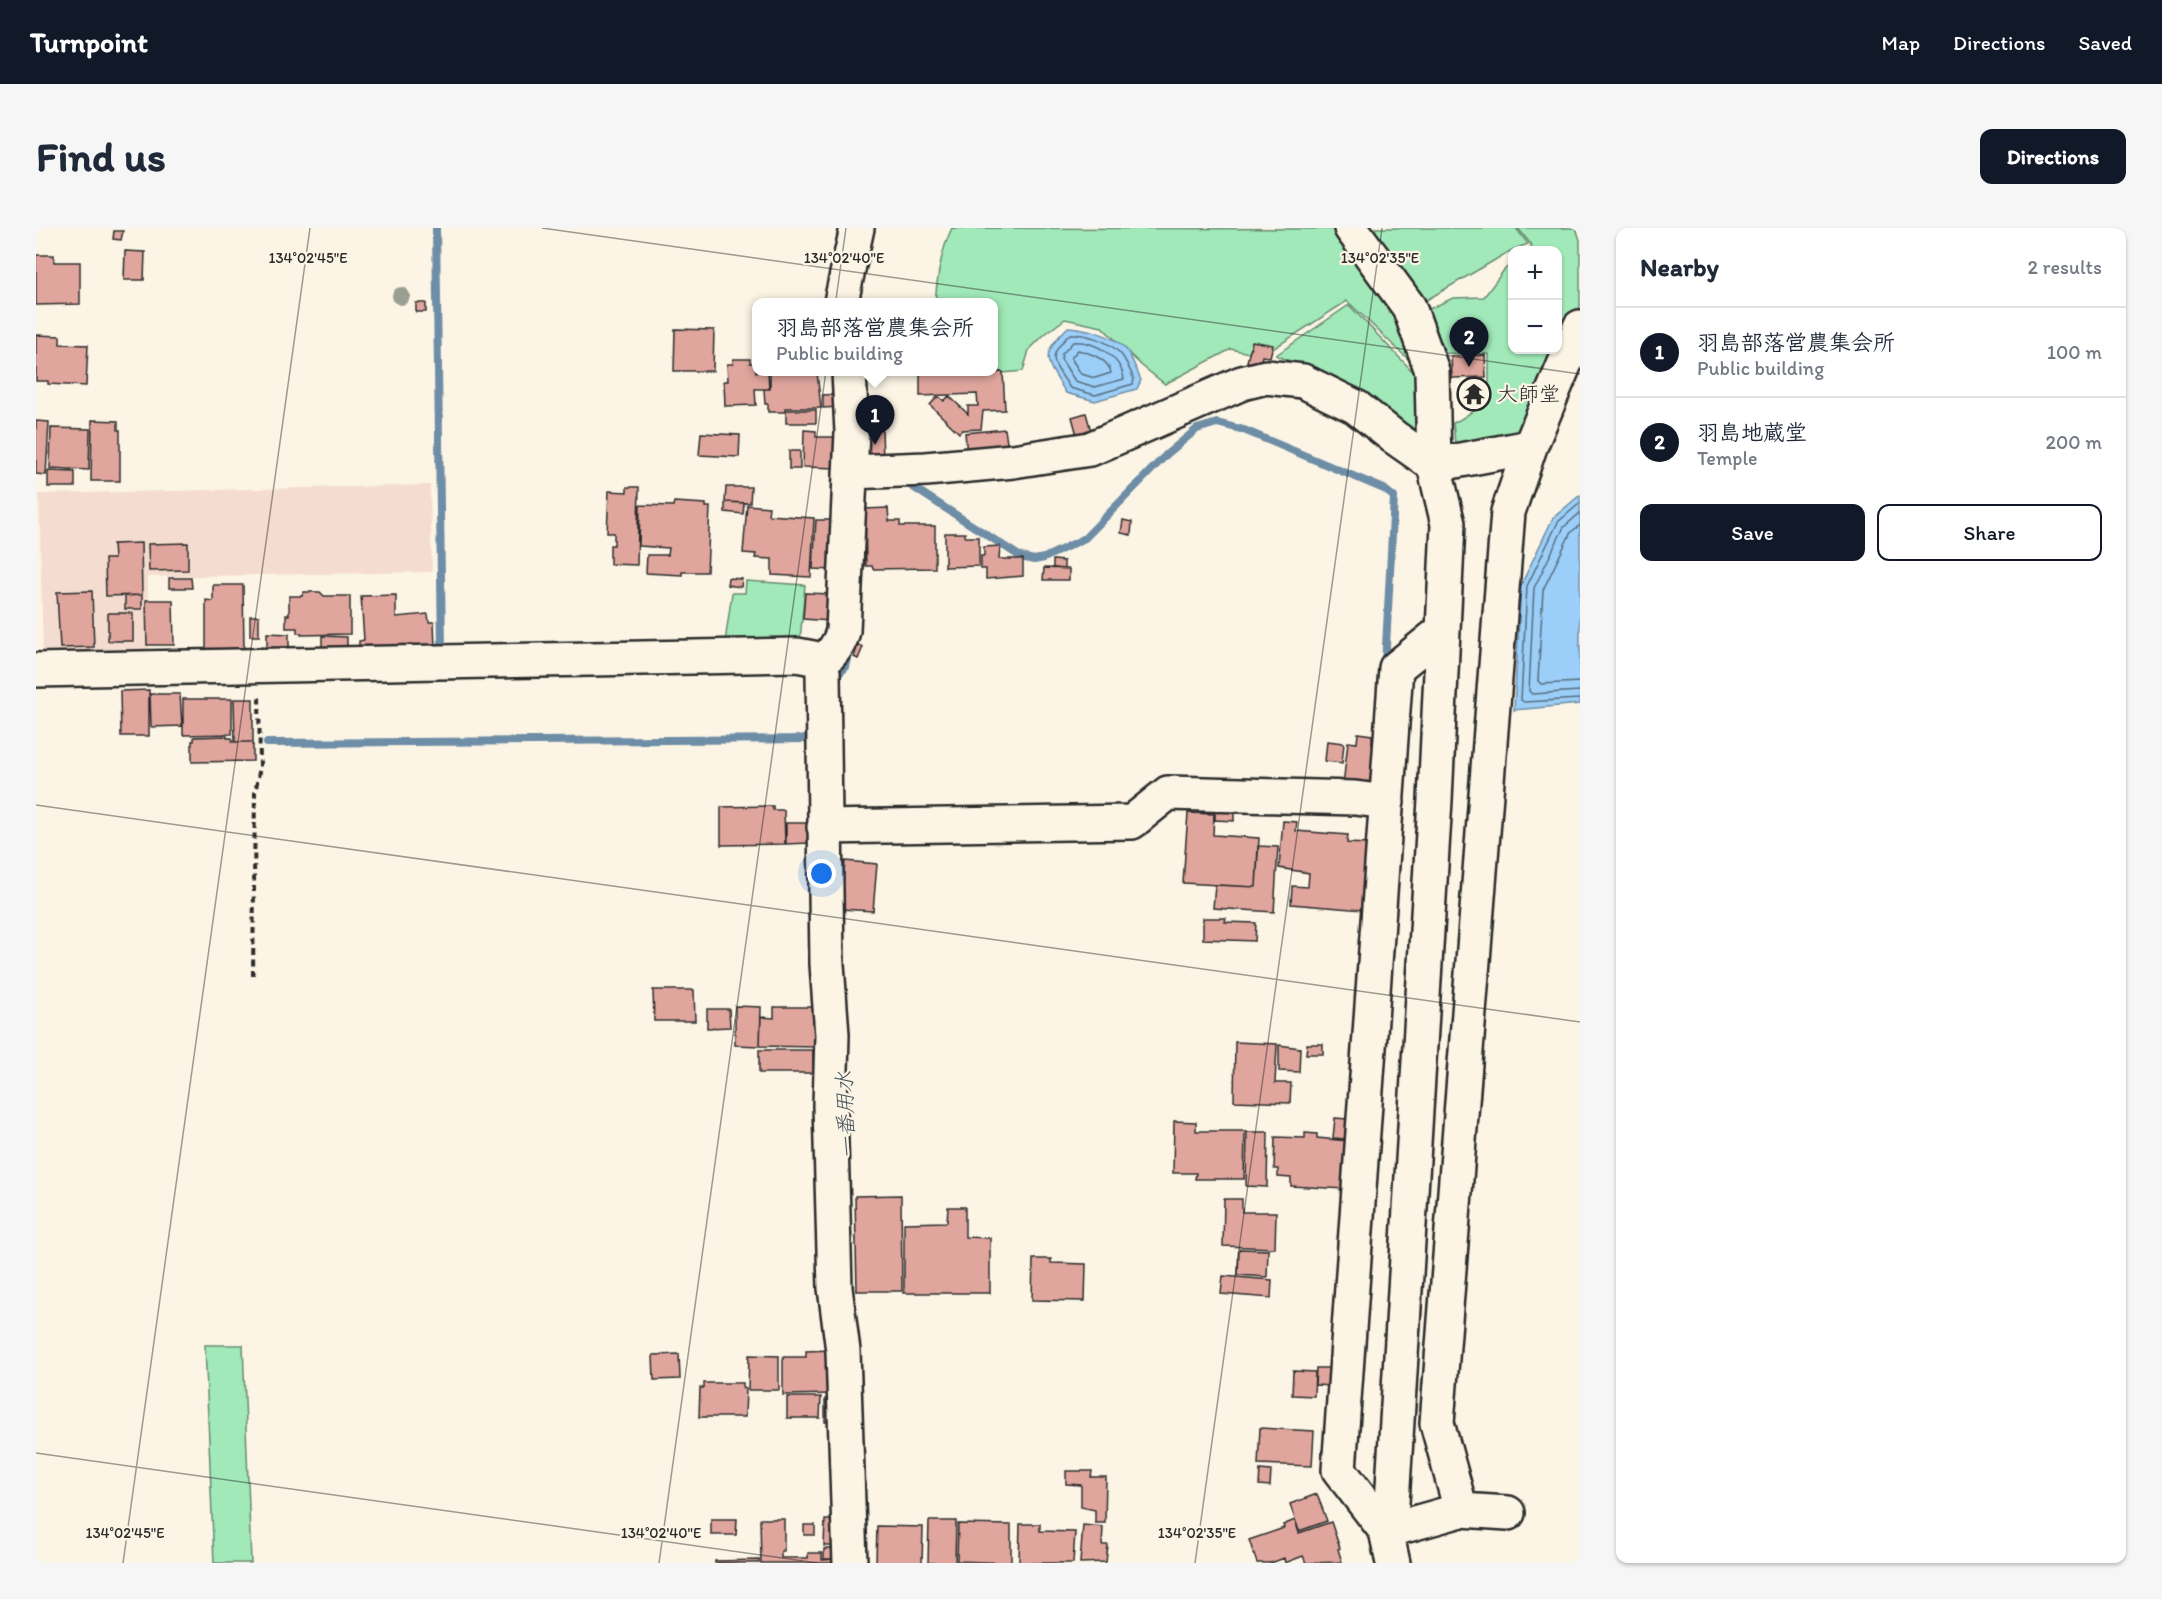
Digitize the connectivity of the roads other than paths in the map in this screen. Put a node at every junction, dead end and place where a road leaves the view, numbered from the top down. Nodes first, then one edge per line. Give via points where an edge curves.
1 (857, 228) edge
2 (1351, 228) edge
3 (842, 298) edge
4 (1580, 327) edge
5 (849, 376) edge
6 (1530, 447) junction
7 (1434, 465) junction
8 (855, 472) junction
9 (1443, 630) junction
10 (821, 664) junction
11 (36, 670) edge
12 (1379, 801) junction
13 (832, 827) junction
14 (1461, 1510) junction
15 (1508, 1513) dead end
16 (1386, 1531) junction
17 (850, 1563) edge
18 (1393, 1563) edge

1 - 3 street
2 - 7 street via 1409,307 1432,370
4 - 6 street
5 - 8 street
6 - 7 street
6 - 14 street via 1508,512 1437,1423
7 - 8 street via 1356,407 1303,381 1266,377 1242,383 1090,449 1013,461
7 - 9 street via 1448,524
8 - 10 street via 843,631 835,650
9 - 12 street via 1396,668
9 - 16 street via 1411,1216 1392,1503
10 - 11 street via 797,655
10 - 13 street
12 - 13 street via 1168,793 1132,822
12 - 16 street via 1339,1470
13 - 17 street via 827,964 832,1035 830,1105
14 - 15 street
14 - 16 street
16 - 18 street

